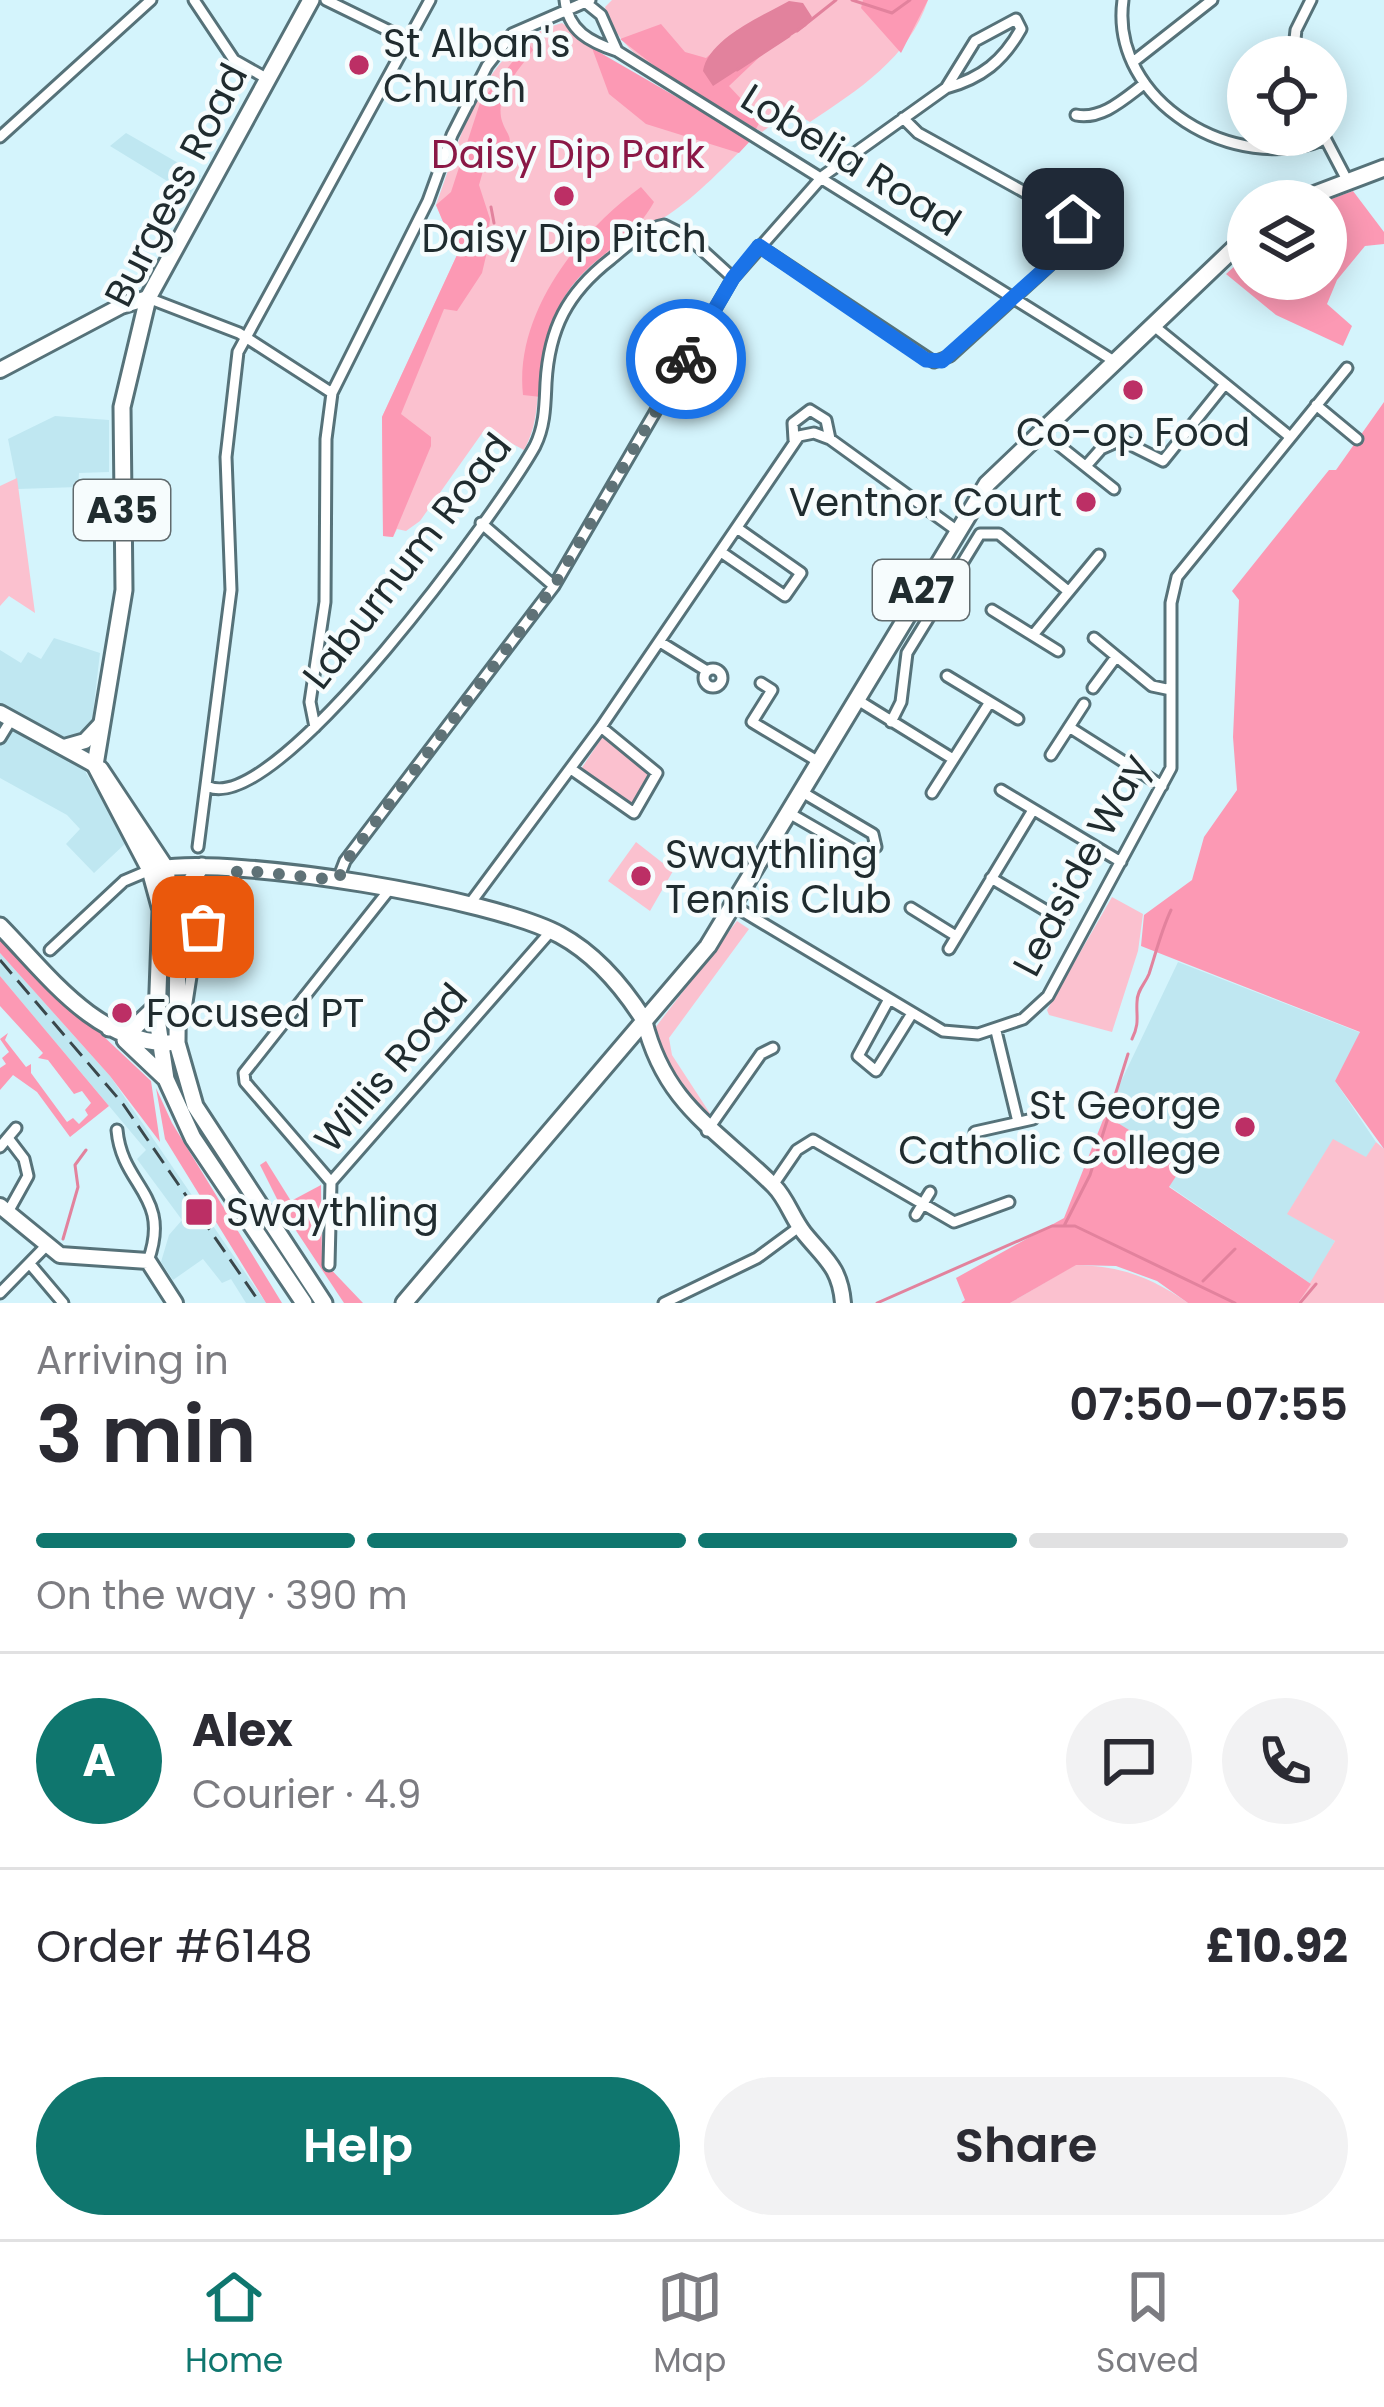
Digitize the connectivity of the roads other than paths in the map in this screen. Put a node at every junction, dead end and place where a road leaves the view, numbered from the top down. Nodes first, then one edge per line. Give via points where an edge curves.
1 (151, 0) edge
2 (194, 0) edge
3 (311, 0) edge
4 (326, 0) edge
5 (430, 0) edge
6 (1212, 0) edge
7 (1311, 0) edge
8 (585, 1) edge
9 (1123, 4) edge
10 (566, 5) edge
11 (1108, 6) dead end
12 (1295, 36) edge
13 (408, 40) junction
14 (617, 51) junction
15 (1133, 62) junction
16 (266, 78) junction
17 (1144, 84) junction
18 (946, 88) junction
19 (1076, 115) dead end
20 (903, 118) junction
21 (0, 137) edge
22 (1227, 142) edge
23 (1384, 168) edge
24 (823, 176) junction
25 (1347, 181) edge
26 (759, 246) junction
27 (1227, 254) edge
28 (733, 278) junction
29 (148, 298) junction
30 (1015, 298) junction
31 (113, 312) junction
32 (141, 323) junction
33 (1152, 324) junction
34 (245, 337) junction
35 (1114, 361) junction
36 (1347, 368) dead end
37 (0, 370) edge
38 (1225, 384) junction
39 (332, 392) junction
40 (1316, 405) junction
41 (1289, 436) junction
42 (830, 439) junction
43 (1357, 439) dead end
44 (794, 440) junction
45 (1060, 446) dead end
46 (1086, 466) junction
47 (1114, 489) dead end
48 (481, 523) junction
49 (737, 529) junction
50 (956, 530) junction
51 (721, 552) junction
52 (1099, 555) dead end
53 (554, 586) junction
54 (1068, 591) junction
55 (992, 610) dead end
56 (1033, 634) junction
57 (1094, 638) dead end
58 (660, 642) junction
59 (1058, 651) dead end
60 (1116, 657) junction
61 (706, 671) dead end
62 (947, 676) dead end
63 (761, 683) dead end
64 (1093, 688) dead end
65 (1172, 690) junction
66 (856, 699) junction
67 (991, 702) junction
68 (1084, 704) dead end
69 (6, 717) edge
70 (1018, 719) dead end
71 (891, 722) junction
72 (101, 724) junction
73 (315, 727) junction
74 (602, 728) junction
75 (1069, 728) junction
76 (0, 738) edge
77 (59, 747) junction
78 (1051, 755) dead end
79 (953, 759) junction
80 (819, 762) junction
81 (95, 765) junction
82 (571, 769) junction
83 (1162, 786) junction
84 (209, 787) junction
85 (1001, 790) dead end
86 (802, 792) junction
87 (932, 793) dead end
88 (1033, 810) junction
89 (789, 813) junction
90 (198, 847) dead end
91 (1121, 862) junction
92 (202, 866) junction
93 (157, 869) junction
94 (238, 870) junction
95 (991, 878) junction
96 (338, 880) junction
97 (388, 890) junction
98 (174, 904) junction
99 (734, 906) junction
100 (467, 907) junction
101 (911, 908) dead end
102 (1062, 920) dead end
103 (0, 926) edge
104 (551, 931) junction
105 (956, 936) junction
106 (949, 949) dead end
107 (50, 950) dead end
108 (187, 988) junction
109 (201, 991) dead end
110 (888, 1001) junction
111 (158, 1005) junction
112 (180, 1013) junction
113 (911, 1015) junction
114 (644, 1021) junction
115 (113, 1031) junction
116 (996, 1031) junction
117 (168, 1043) junction
118 (773, 1048) dead end
119 (166, 1079) junction
120 (1033, 1119) dead end
121 (1018, 1122) junction
122 (16, 1127) dead end
123 (117, 1130) dead end
124 (707, 1131) junction
125 (975, 1132) dead end
126 (4, 1143) edge
127 (331, 1182) junction
128 (773, 1185) junction
129 (930, 1192) dead end
130 (231, 1197) junction
131 (1009, 1202) dead end
132 (923, 1203) junction
133 (4, 1209) edge
134 (916, 1215) dead end
135 (799, 1227) junction
136 (45, 1247) junction
137 (148, 1262) junction
138 (30, 1264) junction
139 (328, 1264) dead end
140 (2, 1287) edge
141 (63, 1303) edge
142 (175, 1303) edge
143 (292, 1303) edge
144 (304, 1303) edge
145 (324, 1303) edge
146 (404, 1303) edge
147 (664, 1303) edge
148 (843, 1303) edge

1 - 21 street
2 - 16 street via 234,60
3 - 16 main road, Burgess Road / A35
4 - 13 street
5 - 13 street
6 - 15 street
7 - 12 street
8 - 10 street
8 - 14 street, Lobelia Road
9 - 11 street
9 - 15 street via 1122,34
10 - 14 street, Lobelia Road via 586,38
10 - 39 street via 512,34 487,66
13 - 34 street
14 - 24 street, Lobelia Road
15 - 17 street
16 - 29 main road, Burgess Road / A35
17 - 19 street via 1110,108
17 - 22 street via 1197,131
18 - 18 street via 975,40 1020,20 999,61
18 - 20 street
20 - 24 street
20 - 30 street via 1078,224 1075,242
23 - 25 main road
24 - 26 street
24 - 30 street, Lobelia Road
26 - 28 street
26 - 30 street via 934,362
27 - 33 main road, A27
28 - 48 street, Laburnum Road via 664,225 582,284 551,336 538,439
28 - 53 street
29 - 31 street
29 - 32 main road, Burgess Road / A35
29 - 34 street
30 - 35 street, Lobelia Road
31 - 32 street
31 - 37 street
32 - 72 main road, Burgess Road / A35 via 119,429 124,575
33 - 35 main road, A27
33 - 38 street
34 - 39 street
34 - 84 street via 226,457 231,590
35 - 50 main road, A27 via 1002,465
36 - 40 street, Leaside Way
38 - 41 street
38 - 46 street via 1163,461 1121,440
39 - 73 street via 325,602 310,701
40 - 41 street, Leaside Way
40 - 43 street
41 - 65 street, Leaside Way via 1177,577
42 - 44 street via 814,433
42 - 44 street via 826,420 810,410 796,416
42 - 50 street
44 - 49 street
45 - 46 street
46 - 47 street
48 - 53 street
48 - 73 street, Laburnum Road
49 - 51 street
49 - 51 street via 801,573 785,596
50 - 66 main road, A27
51 - 58 street
52 - 54 street
53 - 96 street
54 - 56 street
54 - 71 street via 999,534 980,534 907,652 902,702
55 - 56 street
56 - 59 street
57 - 60 street
58 - 61 street
58 - 74 street
60 - 64 street
60 - 65 street via 1152,686
62 - 67 street
63 - 80 street via 772,690 752,722
65 - 83 street, Leaside Way via 1173,755
66 - 71 street
66 - 80 main road, A27
67 - 70 street
67 - 79 street
68 - 75 street
69 - 76 street
69 - 77 street
71 - 79 street
72 - 77 street via 80,744
72 - 81 main road, Burgess Road / A35
73 - 84 street, Laburnum Road via 254,778
74 - 82 street
74 - 82 street via 657,773 634,813
75 - 78 street
75 - 83 street
77 - 81 street
79 - 87 street
80 - 86 main road, A27
81 - 93 main road
82 - 100 street
83 - 91 street, Leaside Way
84 - 90 street
85 - 88 street
86 - 89 main road, A27
86 - 89 street via 874,834 876,847 860,854
88 - 91 street
88 - 95 street
89 - 99 main road, A27
91 - 116 street, Leaside Way via 1044,1000
92 - 93 main road
92 - 94 main road
92 - 98 main road
93 - 98 main road
93 - 107 street via 124,881
93 - 111 main road
94 - 96 main road
94 - 108 street via 196,944
95 - 102 street
95 - 105 street
96 - 97 main road
97 - 100 main road
97 - 127 street via 244,1073
98 - 112 main road
99 - 110 street
99 - 114 main road, A27
100 - 104 main road
101 - 105 street
103 - 115 main road
104 - 114 main road via 607,973
104 - 127 street, Willis Road
105 - 106 street
108 - 109 street
108 - 112 street
110 - 113 street
110 - 113 street via 857,1056 876,1071
111 - 115 main road via 136,1026
111 - 117 main road
112 - 117 main road
113 - 116 street via 955,1033
114 - 124 street via 656,1060
114 - 146 main road, A27
115 - 117 main road
115 - 119 main road
116 - 121 street
117 - 119 main road
117 - 145 main road via 200,1115
118 - 124 street
119 - 130 main road
120 - 121 street
121 - 125 street
122 - 126 street
123 - 137 street via 156,1214
124 - 128 street
126 - 133 street via 24,1159 28,1177
127 - 139 street, Willis Road
128 - 132 street via 802,1144 819,1141
128 - 135 street
129 - 132 street
130 - 143 main road
130 - 144 main road
131 - 132 street via 959,1223
132 - 134 street
133 - 136 street
135 - 147 street via 758,1258
135 - 148 street via 834,1264
136 - 137 street via 65,1256
136 - 138 street
137 - 142 street
138 - 140 street
138 - 141 street

